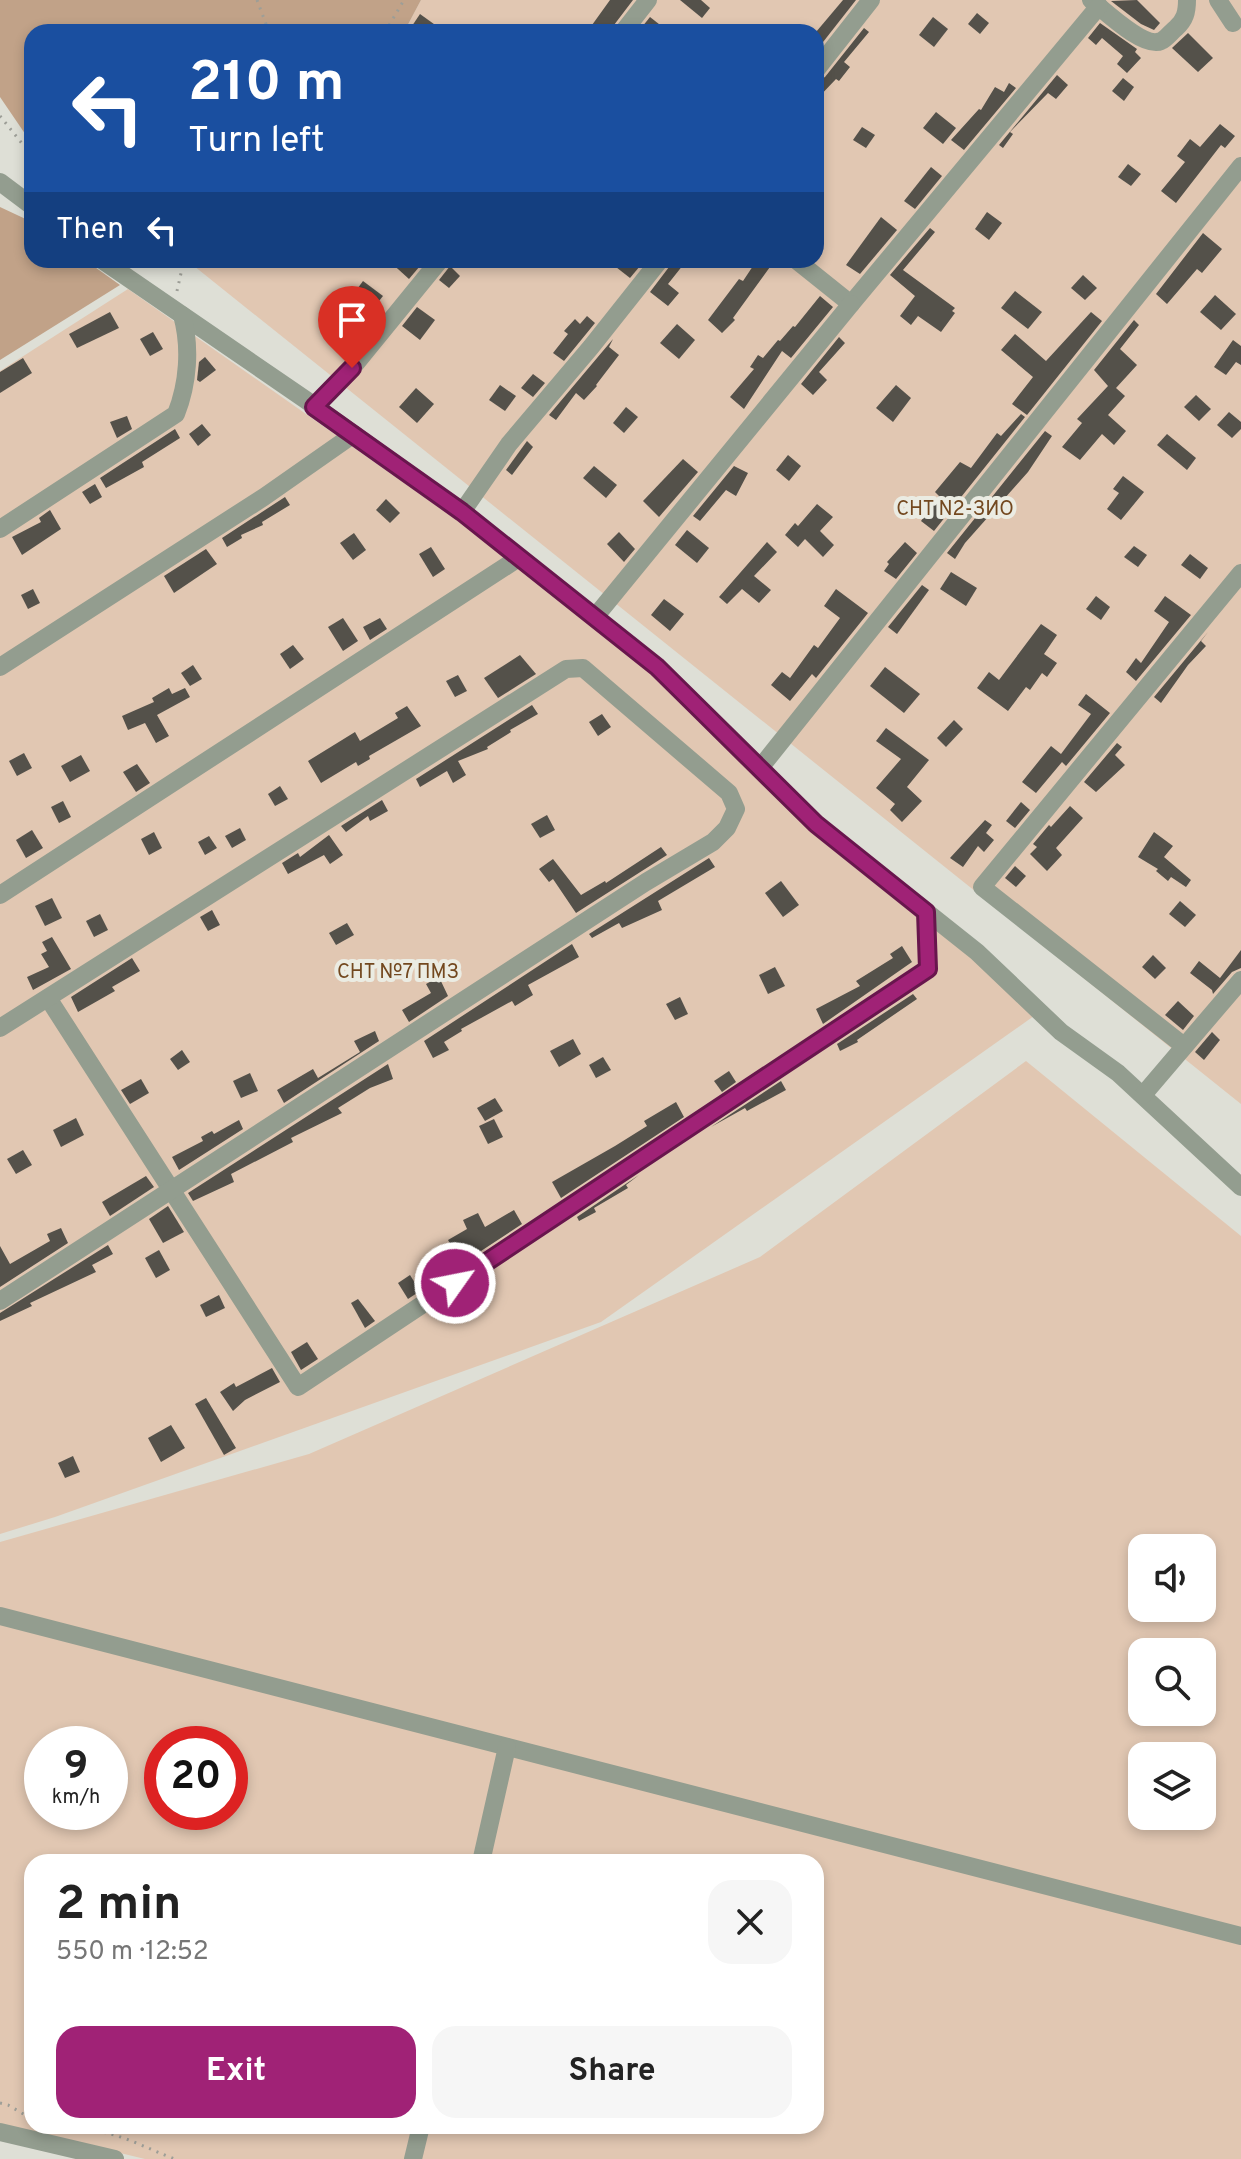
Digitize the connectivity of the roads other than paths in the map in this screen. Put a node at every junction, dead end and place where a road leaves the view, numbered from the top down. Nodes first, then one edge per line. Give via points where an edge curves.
1 (648, 0) edge
2 (871, 0) edge
3 (1187, 0) edge
4 (1218, 0) edge
5 (1095, 3) edge
6 (1233, 23) dead end
7 (629, 24) edge
8 (824, 60) edge
9 (1241, 166) edge
10 (0, 182) edge
11 (24, 200) edge
12 (113, 268) edge
13 (433, 268) edge
14 (654, 268) edge
15 (806, 268) edge
16 (851, 304) junction
17 (182, 315) junction
18 (314, 407) junction
19 (354, 434) junction
20 (462, 512) junction
21 (0, 529) edge
22 (514, 561) dead end
23 (1241, 573) edge
24 (595, 617) junction
25 (0, 667) edge
26 (760, 768) junction
27 (0, 895) edge
28 (926, 912) junction
29 (1241, 980) edge
30 (48, 998) junction
31 (0, 1028) edge
32 (1184, 1046) junction
33 (1143, 1095) junction
34 (1241, 1187) edge
35 (171, 1189) junction
36 (0, 1301) edge
37 (0, 1616) edge
38 (507, 1747) junction
39 (483, 1854) edge
40 (1241, 1936) edge
41 (0, 2132) edge
42 (419, 2134) edge
43 (115, 2159) edge
44 (413, 2159) edge

1 - 7 street
2 - 8 street
3 - 5 street via 1182,22 1161,41 1150,43
4 - 6 street
5 - 16 street
9 - 26 street
10 - 11 street
12 - 17 street
13 - 18 street
14 - 20 street via 509,444
15 - 16 street
16 - 24 street
17 - 18 street
17 - 21 street via 185,391 176,414
18 - 19 street
19 - 20 street
19 - 25 street
20 - 24 street
22 - 27 street
23 - 32 street via 982,887
24 - 26 street via 657,667
26 - 28 street via 816,824
28 - 33 street via 1061,1032
28 - 35 street via 928,969 298,1387
29 - 32 street
30 - 31 street
30 - 35 street
30 - 35 street via 566,669 583,668 729,793 736,809 713,842
32 - 33 street
33 - 34 street
35 - 36 street
37 - 38 street
38 - 39 street
38 - 40 street
41 - 43 street
42 - 44 street

